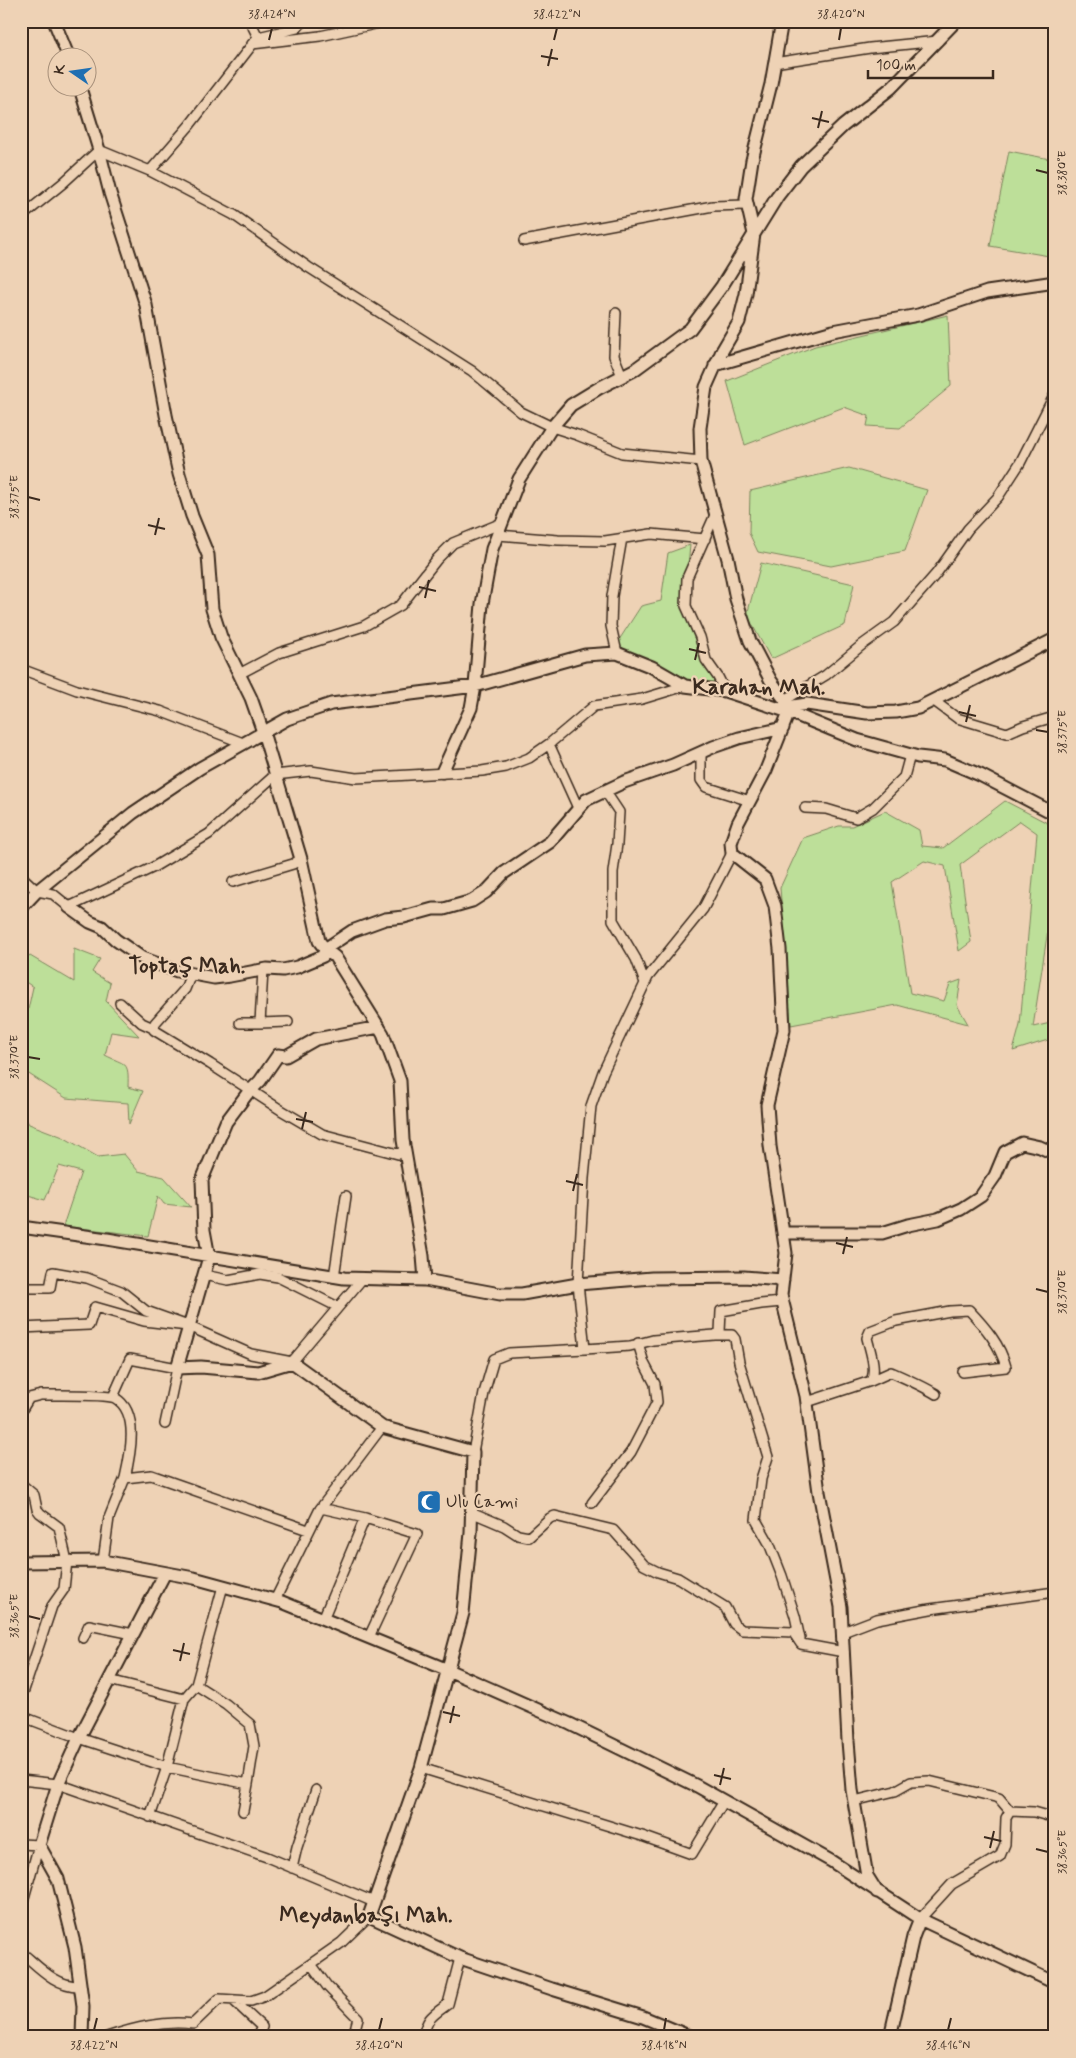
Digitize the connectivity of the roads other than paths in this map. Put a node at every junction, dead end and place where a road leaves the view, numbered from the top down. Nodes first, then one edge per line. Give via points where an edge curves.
1 (54, 21) edge
2 (250, 21) edge
3 (303, 21) edge
4 (389, 21) edge
5 (782, 21) edge
6 (956, 21) edge
7 (255, 40) junction
8 (938, 41) junction
9 (65, 48) edge
10 (774, 63) junction
11 (83, 98) edge
12 (99, 150) junction
13 (150, 171) junction
14 (746, 205) junction
15 (21, 217) edge
16 (754, 234) junction
17 (524, 241) dead end
18 (1055, 282) edge
19 (616, 313) dead end
20 (715, 365) junction
21 (622, 376) junction
22 (1055, 394) edge
23 (552, 427) junction
24 (701, 461) junction
25 (715, 515) junction
26 (502, 523) junction
27 (498, 535) junction
28 (622, 538) junction
29 (705, 539) junction
30 (1055, 639) edge
31 (617, 653) junction
32 (21, 669) edge
33 (239, 674) junction
34 (474, 686) junction
35 (685, 686) junction
36 (725, 691) junction
37 (934, 700) junction
38 (787, 706) junction
39 (1054, 717) edge
40 (783, 728) junction
41 (263, 732) junction
42 (243, 743) junction
43 (549, 744) junction
44 (701, 752) junction
45 (910, 755) junction
46 (442, 772) junction
47 (275, 775) junction
48 (605, 792) junction
49 (750, 801) junction
50 (578, 808) junction
51 (805, 808) dead end
52 (1055, 814) edge
53 (732, 854) junction
54 (300, 859) junction
55 (21, 876) edge
56 (233, 882) dead end
57 (37, 892) junction
58 (69, 907) junction
59 (21, 908) edge
60 (325, 949) junction
61 (263, 970) junction
62 (191, 974) junction
63 (646, 983) junction
64 (120, 1003) dead end
65 (288, 1022) dead end
66 (260, 1023) junction
67 (240, 1024) dead end
68 (379, 1027) junction
69 (154, 1028) junction
70 (251, 1090) junction
71 (405, 1151) junction
72 (1055, 1154) edge
73 (346, 1196) dead end
74 (21, 1227) edge
75 (783, 1232) junction
76 (209, 1257) junction
77 (204, 1275) junction
78 (334, 1277) junction
79 (362, 1279) junction
80 (425, 1280) junction
81 (782, 1280) junction
82 (578, 1284) junction
83 (21, 1288) edge
84 (782, 1302) junction
85 (338, 1307) junction
86 (188, 1326) junction
87 (21, 1328) edge
88 (715, 1335) junction
89 (638, 1343) junction
90 (585, 1349) junction
91 (292, 1362) junction
92 (177, 1368) junction
93 (963, 1372) dead end
94 (871, 1381) junction
95 (936, 1394) dead end
96 (113, 1397) junction
97 (807, 1402) junction
98 (21, 1411) edge
99 (165, 1424) dead end
100 (382, 1427) junction
101 (473, 1452) junction
102 (125, 1478) junction
103 (21, 1484) edge
104 (592, 1503) dead end
105 (321, 1508) junction
106 (471, 1512) junction
107 (365, 1518) junction
108 (308, 1530) junction
109 (67, 1561) junction
110 (103, 1561) junction
111 (21, 1562) edge
112 (165, 1572) junction
113 (223, 1586) junction
114 (1055, 1592) edge
115 (275, 1600) junction
116 (323, 1619) junction
117 (843, 1632) junction
118 (133, 1634) junction
119 (369, 1637) junction
120 (83, 1638) dead end
121 (801, 1644) junction
122 (844, 1652) junction
123 (448, 1670) junction
124 (110, 1680) junction
125 (196, 1684) junction
126 (23, 1690) edge
127 (184, 1699) junction
128 (21, 1700) edge
129 (21, 1716) edge
130 (79, 1738) junction
131 (167, 1767) junction
132 (421, 1768) junction
133 (21, 1780) edge
134 (58, 1784) junction
135 (248, 1784) junction
136 (316, 1790) dead end
137 (724, 1801) junction
138 (854, 1801) junction
139 (243, 1810) dead end
140 (1010, 1811) junction
141 (150, 1817) junction
142 (1055, 1818) edge
143 (21, 1844) edge
144 (39, 1845) junction
145 (292, 1868) junction
146 (877, 1892) junction
147 (374, 1902) junction
148 (21, 1908) edge
149 (369, 1916) junction
150 (920, 1919) junction
151 (21, 1952) edge
152 (460, 1958) junction
153 (311, 1964) junction
154 (1055, 1983) edge
155 (80, 1986) junction
156 (232, 2000) junction
157 (82, 2037) edge
158 (107, 2037) edge
159 (257, 2037) edge
160 (364, 2037) edge
161 (423, 2037) edge
162 (691, 2037) edge
163 (890, 2037) edge

1 - 9 street
2 - 7 street
3 - 7 street via 297,28
4 - 7 street via 320,36
5 - 10 street
6 - 8 street
7 - 13 street
8 - 10 street
8 - 16 street via 891,88 843,126 801,166
10 - 14 street via 752,160
11 - 12 street
12 - 13 street
12 - 15 street
12 - 33 street via 146,306 180,474 208,555 212,609 221,638
13 - 23 street via 234,215 308,267 472,371 521,412
14 - 16 street
14 - 17 street via 713,206
16 - 20 street via 746,294 738,322
16 - 21 street via 722,286 690,329
18 - 20 street via 987,292 918,315 833,331
19 - 21 street via 614,356
20 - 24 street via 706,387 700,428
21 - 23 street via 572,405
22 - 38 street via 1020,463 998,497 968,529 936,574 894,622
23 - 24 street via 622,453
23 - 26 street via 519,479
24 - 25 street
25 - 29 street
25 - 38 street via 750,641
26 - 27 street
26 - 33 street via 453,543 401,604 364,626 279,653
27 - 28 street via 558,540
27 - 34 street via 492,549 482,604
28 - 29 street via 651,534
28 - 31 street via 612,596 611,626
29 - 36 street via 687,578 686,606 706,660
30 - 37 street
31 - 34 street via 585,655
31 - 35 street via 652,667
32 - 42 street via 77,690 160,711
33 - 41 street
34 - 41 street via 331,704 287,719
34 - 46 street via 471,708
35 - 36 street
35 - 43 street via 642,700 594,706
36 - 38 street
37 - 38 street via 918,708 882,713 808,704
37 - 39 street via 957,718 1007,734
38 - 40 street
38 - 45 street via 857,740
40 - 44 street via 739,738
40 - 49 street
41 - 42 street
41 - 47 street
42 - 57 street via 133,813
43 - 46 street via 529,758 506,767
43 - 50 street
44 - 48 street
44 - 49 street via 701,780 706,787
45 - 51 street via 904,777 873,808 856,818 826,809
45 - 52 street via 946,760
46 - 47 street via 356,778 311,771
47 - 54 street
47 - 58 street via 209,834 152,868
48 - 50 street via 586,800
48 - 63 street via 619,812 612,920 636,959
49 - 53 street via 731,843
50 - 60 street via 550,842 504,873 472,901 385,919 352,931
53 - 63 street via 702,909
53 - 75 street via 764,879 775,906 784,1030 767,1105
54 - 56 street
54 - 60 street via 319,941
55 - 57 street
57 - 58 street via 53,894
57 - 59 street
58 - 62 street via 90,922 102,926 142,958 163,968
60 - 61 street via 323,956 297,967
60 - 68 street via 335,957
61 - 62 street via 214,978
61 - 66 street
62 - 69 street via 185,989
63 - 82 street via 603,1072 591,1106
64 - 69 street via 142,1023
65 - 66 street
66 - 67 street
68 - 70 street via 316,1038 286,1056 278,1055
68 - 71 street via 400,1081
69 - 70 street
70 - 71 street via 322,1134 398,1154
70 - 76 street via 226,1122 202,1180 204,1230
71 - 80 street
72 - 75 street via 1022,1143 1005,1152 982,1196 938,1218 882,1233
73 - 78 street
74 - 76 street
75 - 81 street via 786,1253
76 - 77 street
76 - 78 street
77 - 85 street via 228,1280 260,1274 278,1277
77 - 86 street
78 - 79 street
79 - 80 street
79 - 85 street
80 - 82 street via 509,1294
81 - 82 street via 652,1278
81 - 84 street
82 - 90 street
83 - 86 street via 50,1288 53,1272 87,1278 121,1291 146,1310
84 - 88 street via 721,1311 720,1332
84 - 97 street
85 - 91 street
86 - 87 street via 144,1321 95,1307 89,1325
86 - 91 street via 251,1354
86 - 92 street
88 - 89 street
88 - 121 street via 732,1335 735,1339 763,1438 768,1457 761,1478 756,1520 769,1542 782,1576
89 - 90 street
89 - 104 street via 655,1384 657,1402 632,1452
90 - 101 street via 509,1353 494,1359
91 - 92 street via 258,1372
91 - 100 street
92 - 96 street via 130,1359
92 - 99 street
93 - 94 street via 1006,1367 992,1336 969,1310 896,1321 870,1331 866,1338 874,1376
94 - 95 street via 891,1372
94 - 97 street
96 - 98 street via 41,1395 29,1398
96 - 102 street via 125,1406 131,1430 132,1449
97 - 117 street
100 - 101 street
100 - 105 street
101 - 106 street
102 - 108 street via 151,1475
102 - 110 street via 109,1518
103 - 109 street via 34,1495 40,1513 59,1527
105 - 107 street
105 - 108 street
106 - 121 street via 528,1537 555,1516 613,1530 644,1565 678,1578 725,1607 734,1624 742,1630 793,1632
106 - 123 street via 463,1613
107 - 116 street
107 - 119 street via 416,1534
108 - 115 street
109 - 110 street
109 - 111 street
109 - 126 street via 64,1589 52,1606
110 - 112 street
112 - 113 street
112 - 118 street
113 - 115 street
113 - 125 street
114 - 117 street via 930,1609 878,1619
115 - 116 street
116 - 119 street
117 - 122 street
118 - 120 street via 89,1626
118 - 124 street
119 - 123 street
121 - 122 street
122 - 138 street
123 - 132 street
123 - 137 street via 570,1724
124 - 127 street
124 - 130 street
125 - 127 street
125 - 135 street via 250,1724 254,1746
126 - 128 street
127 - 131 street
129 - 130 street
130 - 131 street
130 - 134 street
131 - 135 street
131 - 141 street
132 - 137 street via 692,1854
132 - 147 street
133 - 134 street
134 - 141 street
134 - 144 street
135 - 139 street
136 - 145 street
137 - 146 street via 832,1861
138 - 140 street via 895,1791 911,1782 929,1781 999,1798
138 - 146 street via 867,1876
140 - 142 street via 1034,1812
140 - 150 street via 1000,1856 952,1884
141 - 145 street via 267,1856
143 - 144 street
144 - 148 street
144 - 155 street via 58,1879 75,1947
145 - 147 street
146 - 150 street
147 - 149 street
149 - 152 street
149 - 153 street via 341,1943
150 - 154 street
150 - 163 street
151 - 155 street via 55,1980 69,1986
152 - 161 street via 448,2004 431,2015
152 - 162 street via 642,2017
153 - 156 street via 265,1996 251,2001
153 - 160 street via 358,2018 355,2029
155 - 157 street
156 - 158 street via 219,1999 193,2024 182,2022 132,2028
156 - 159 street via 262,2027

